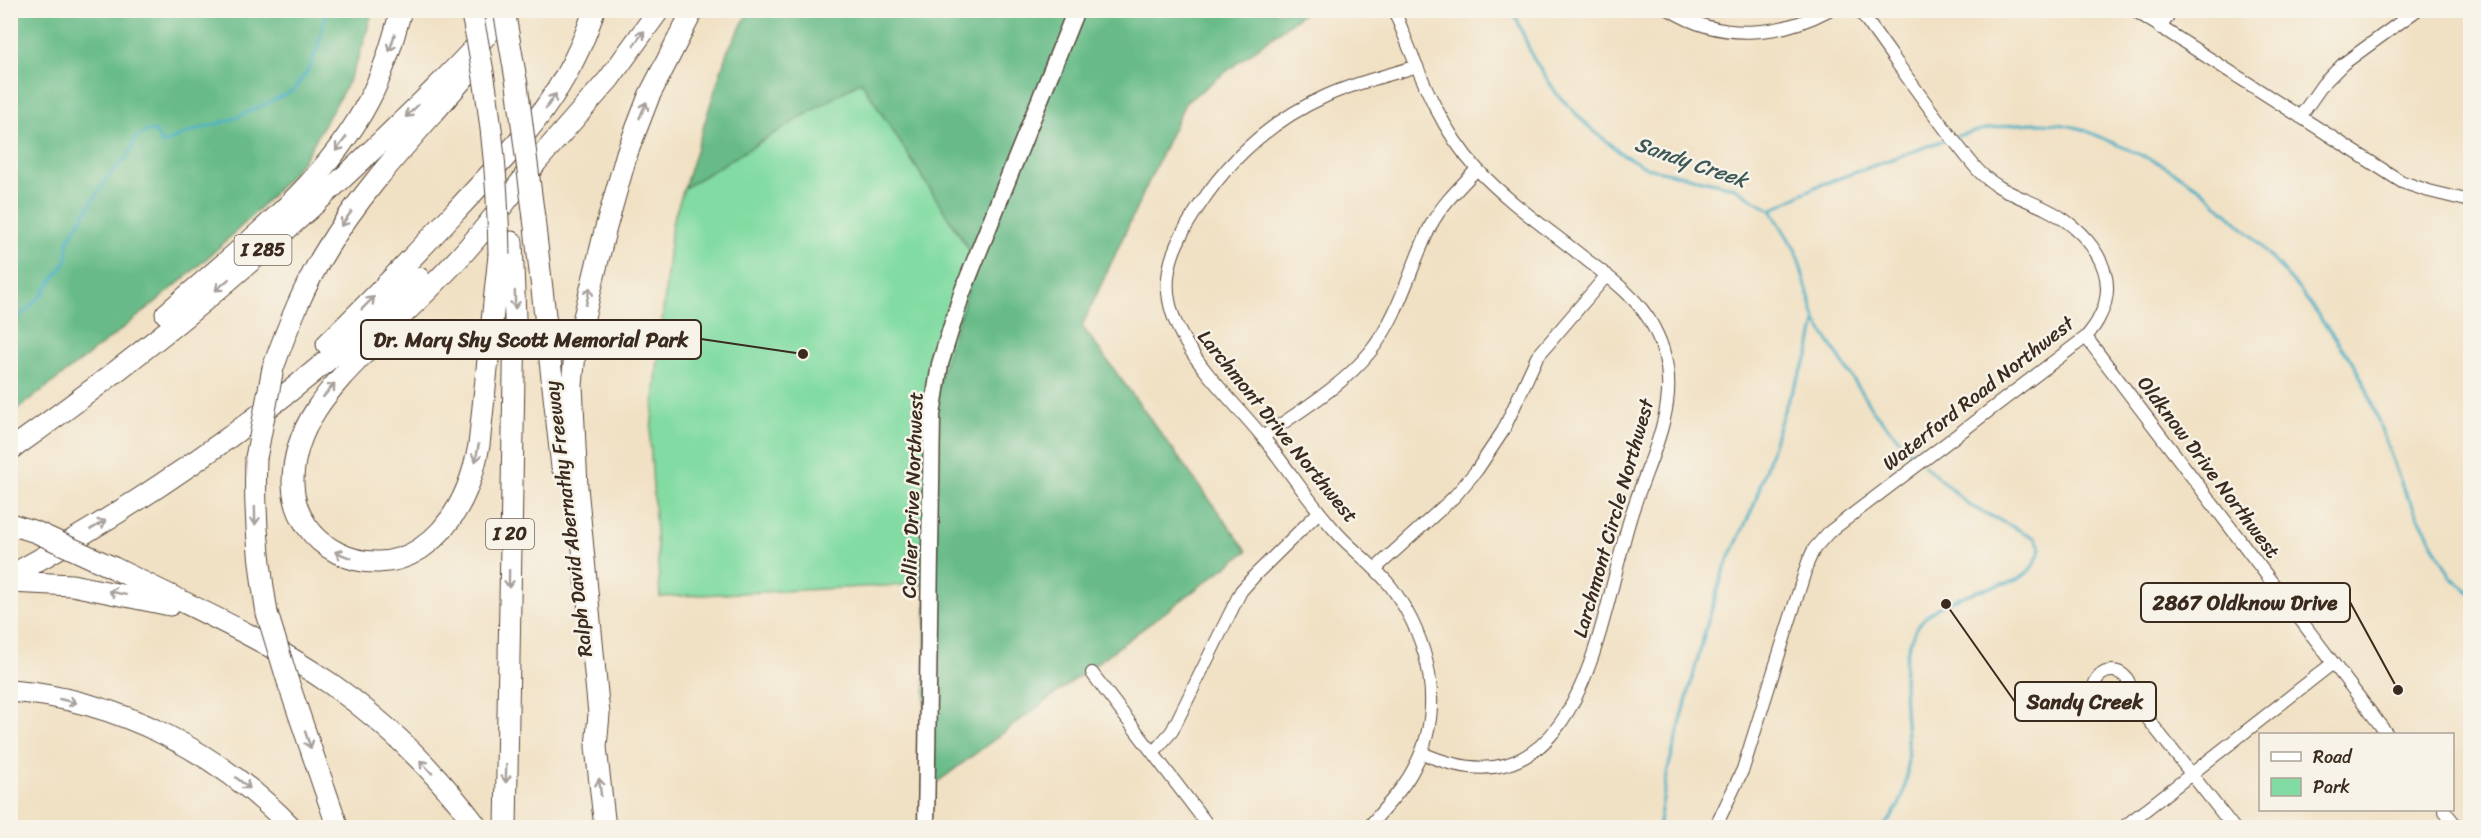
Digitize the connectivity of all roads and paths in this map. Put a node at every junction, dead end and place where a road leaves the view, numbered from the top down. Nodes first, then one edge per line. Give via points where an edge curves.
1 (401, 10) edge
2 (471, 10) edge
3 (483, 10) edge
4 (504, 10) edge
5 (508, 10) edge
6 (594, 10) edge
7 (659, 10) edge
8 (693, 10) edge
9 (1076, 10) edge
10 (1394, 10) edge
11 (1670, 10) edge
12 (1828, 10) edge
13 (1859, 10) edge
14 (2134, 10) edge
15 (2172, 10) edge
16 (2417, 10) edge
17 (2160, 28) junction
18 (483, 40) junction
19 (1417, 66) junction
20 (2300, 117) junction
21 (535, 164) junction
22 (1478, 169) junction
23 (2470, 201) edge
24 (506, 249) junction
25 (1607, 275) junction
26 (2086, 337) junction
27 (253, 419) junction
28 (1263, 437) junction
29 (18, 445) edge
30 (1319, 512) junction
31 (10, 524) edge
32 (1375, 569) junction
33 (10, 576) edge
34 (10, 582) edge
35 (233, 627) junction
36 (2333, 663) junction
37 (1092, 674) dead end
38 (10, 691) edge
39 (2129, 695) dead end
40 (2386, 733) edge
41 (596, 747) junction
42 (1153, 753) junction
43 (1422, 753) junction
44 (2193, 773) junction
45 (2445, 811) edge
46 (2125, 826) edge
47 (506, 827) edge
48 (292, 828) edge
49 (338, 828) edge
50 (478, 828) edge
51 (605, 828) edge
52 (926, 828) edge
53 (1210, 828) edge
54 (1368, 828) edge
55 (1715, 828) edge
56 (2234, 828) edge
57 (2458, 828) edge

1 -> 29 highway via 392,45 369,100 323,167 251,238
2 - 24 highway, bridge
3 - 24 highway, I 20 via 499,101
4 - 41 highway, Ralph David Abernathy Freeway, bridge via 534,218
5 - 18 highway, I 285
27 -> 6 highway via 389,282 529,132 569,71
21 -> 7 highway via 609,79
41 -> 8 highway via 599,714 572,416 575,354 627,153 649,96
9 - 52 main road, Collier Drive Northwest via 962,293 940,364 932,414
10 - 19 street, Larchmont Circle Northwest
11 - 12 street via 1703,26 1746,33 1791,27
13 - 26 street, Waterford Road Northwest via 1977,169 2005,191 2070,223 2093,246 2104,269 2106,294 2100,317
14 - 17 street
15 - 17 street
16 - 20 street via 2343,64
17 - 20 street
18 -> 29 highway, I 285 via 381,142 275,239 152,343
18 -> 49 highway, bridge via 467,74 359,201 327,247 298,302 273,368 256,458 255,527 267,613
19 - 22 street, Larchmont Circle Northwest via 1442,120
19 - 28 street, Larchmont Drive Northwest via 1328,95 1292,112 1241,152 1213,185 1182,233 1168,284 1169,303 1181,336
20 - 23 street via 2402,182
24 -> 21 highway via 479,445 460,503 432,539 406,555 371,562 336,553 313,535 296,502 294,471 306,426 331,387 466,250
21 - 27 highway via 372,322
22 - 25 street, Larchmont Circle Northwest via 1510,200
22 - 28 street via 1432,224 1398,304 1371,351 1336,384
24 -> 47 highway, I 20 via 515,318
25 - 32 street via 1537,357 1503,431 1478,470
25 - 43 street, Larchmont Circle Northwest via 1635,299 1654,328 1666,361 1669,396 1664,428 1630,518 1589,665 1562,723 1545,742 1524,756 1499,766 1472,768
26 - 36 street, Oldknow Drive Northwest
26 - 55 street, Waterford Road Northwest via 1828,533 1814,549 1743,769
33 -> 27 highway via 155,490
28 - 30 street, Larchmont Drive Northwest
30 - 32 street, Larchmont Drive Northwest
30 - 42 street via 1241,591 1172,731
31 - 35 highway, bridge via 45,536
32 - 43 street, Larchmont Drive Northwest via 1404,608 1428,666 1432,710
35 -> 34 highway via 170,605 109,591
50 -> 35 highway via 434,776 379,721 309,670
36 - 40 street, Oldknow Drive Northwest
36 - 44 street
37 - 42 street
38 -> 48 highway via 87,705 153,729 230,773
39 - 44 street
51 -> 41 highway
42 - 53 street
43 - 54 street, Larchmont Drive Northwest via 1402,786
44 - 46 street
44 - 56 street
45 - 57 street

